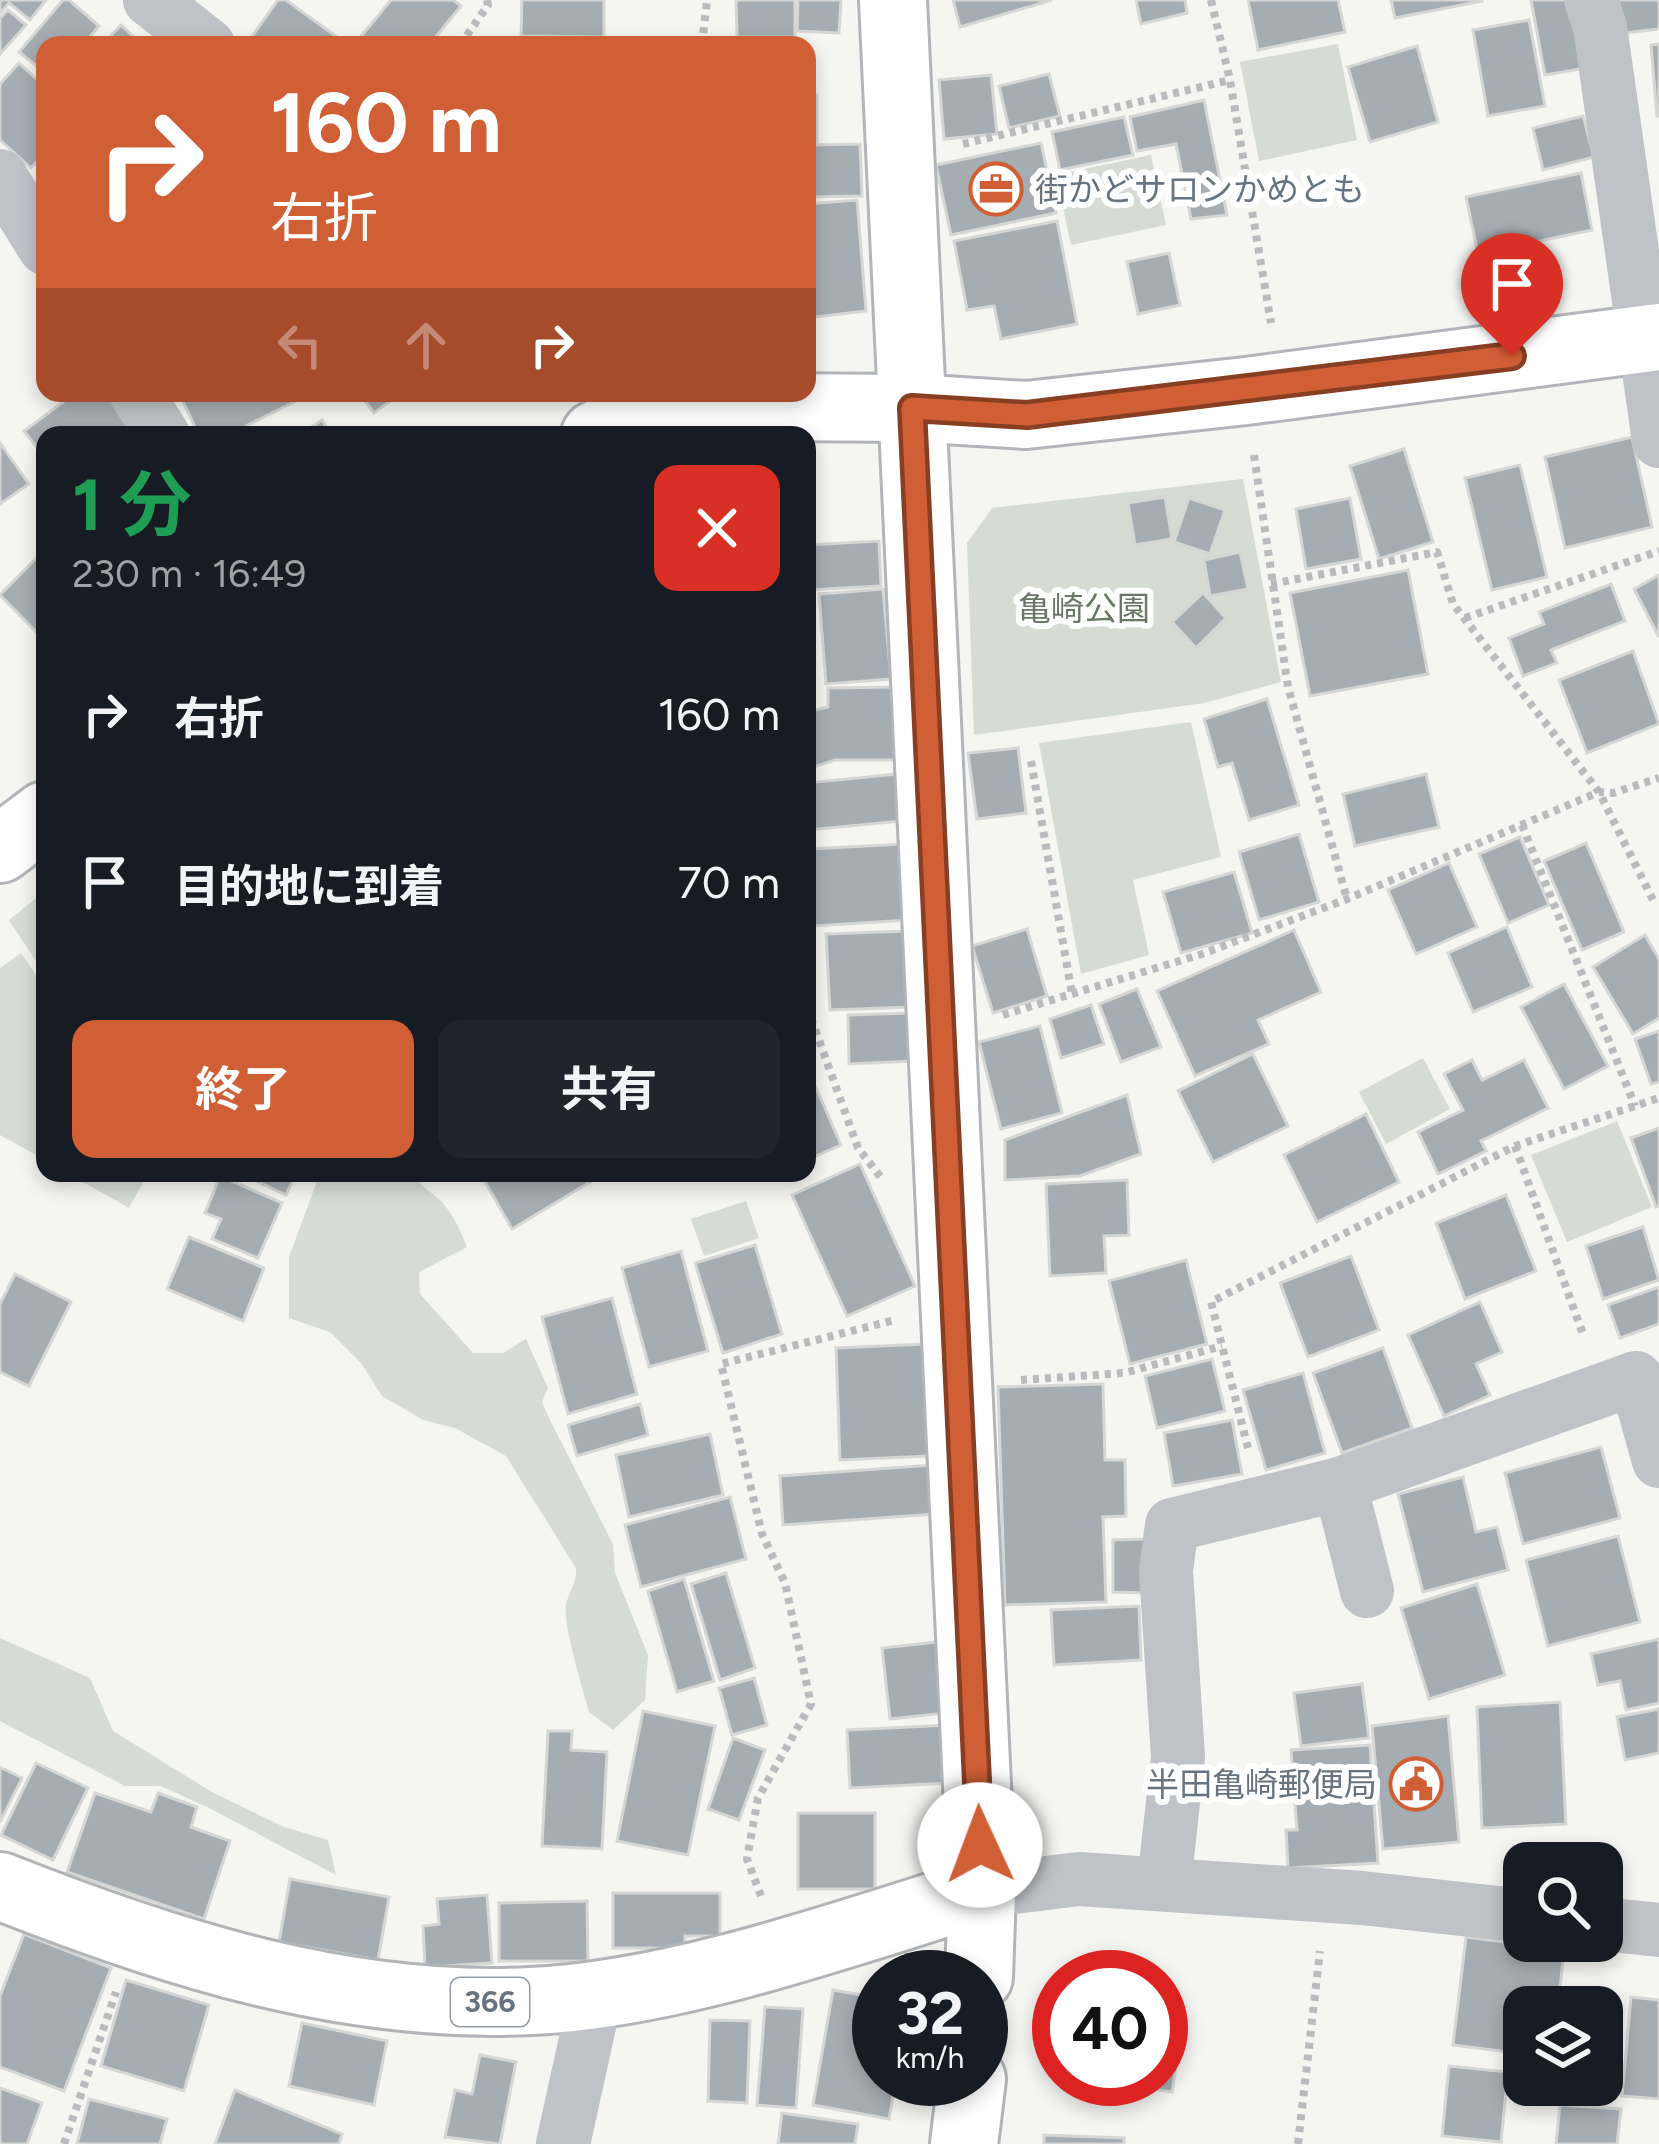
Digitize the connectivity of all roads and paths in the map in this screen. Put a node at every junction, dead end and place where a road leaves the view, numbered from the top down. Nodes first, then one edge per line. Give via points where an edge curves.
1 (150, 0) edge
2 (487, 0) edge
3 (707, 0) edge
4 (893, 0) edge
5 (1211, 0) edge
6 (1591, 0) edge
7 (196, 36) edge
8 (466, 36) edge
9 (703, 36) edge
10 (1230, 80) junction
11 (951, 147) dead end
12 (0, 176) edge
13 (36, 234) edge
14 (1271, 324) dead end
15 (1652, 338) edge
16 (1246, 391) junction
17 (912, 408) junction
18 (627, 415) edge
19 (1659, 441) edge
20 (1659, 551) edge
21 (1270, 584) junction
22 (1465, 617) junction
23 (1031, 761) dead end
24 (1659, 778) edge
25 (1599, 792) junction
26 (36, 822) edge
27 (1522, 825) junction
28 (0, 849) edge
29 (1347, 899) junction
30 (1654, 902) dead end
31 (1072, 994) junction
32 (816, 1031) edge
33 (944, 1032) junction
34 (1659, 1098) edge
35 (1635, 1106) junction
36 (1515, 1146) junction
37 (886, 1183) dead end
38 (955, 1272) junction
39 (1222, 1346) junction
40 (960, 1384) junction
41 (1603, 1389) junction
42 (1659, 1461) edge
43 (1340, 1484) junction
44 (1262, 1502) junction
45 (1367, 1591) dead end
46 (1164, 1884) junction
47 (0, 1886) edge
48 (982, 1892) junction
49 (1327, 1895) junction
50 (1503, 1914) edge
51 (1623, 1926) edge
52 (1659, 1930) edge
53 (135, 1937) junction
54 (980, 1950) edge
55 (781, 1951) junction
56 (596, 1994) junction
57 (969, 2106) edge
58 (64, 2144) edge
59 (563, 2144) edge
60 (964, 2144) edge
61 (1298, 2144) edge

1 - 7 street
2 - 8 path
3 - 9 path
4 - 17 main road
5 - 10 path
6 - 15 street
10 - 11 path
10 - 14 path
12 - 13 street
15 - 16 main road
15 - 19 street
16 - 17 main road via 1027,415
16 - 21 path
17 - 18 main road
17 - 33 main road
20 - 22 path
21 - 22 path via 1437,552
21 - 29 path via 1288,687
22 - 25 path
23 - 31 path
24 - 25 path
25 - 27 path
25 - 30 path
26 - 28 main road
27 - 29 path
27 - 35 path
29 - 31 path
31 - 33 path
32 - 37 path via 858,1148
33 - 38 main road
34 - 35 path
35 - 36 path
36 - 39 path via 1211,1302
36 - 41 path
38 - 40 main road
38 - 55 path via 908,1317 721,1364 811,1704 758,1798 747,1859
39 - 40 path via 1124,1373
39 - 44 path
40 - 48 main road
41 - 42 street via 1636,1378
41 - 43 street
43 - 44 street
43 - 45 street
44 - 46 street via 1172,1525 1166,1571 1178,1757
46 - 48 street via 1047,1880
46 - 49 street
47 - 53 main road, 366
48 - 54 main road
48 - 55 main road, 366
49 - 50 street
49 - 61 path
51 - 52 street
53 - 56 main road, 366 via 317,1985 409,1998
53 - 58 path
55 - 56 main road, 366
56 - 59 street
57 - 60 main road

